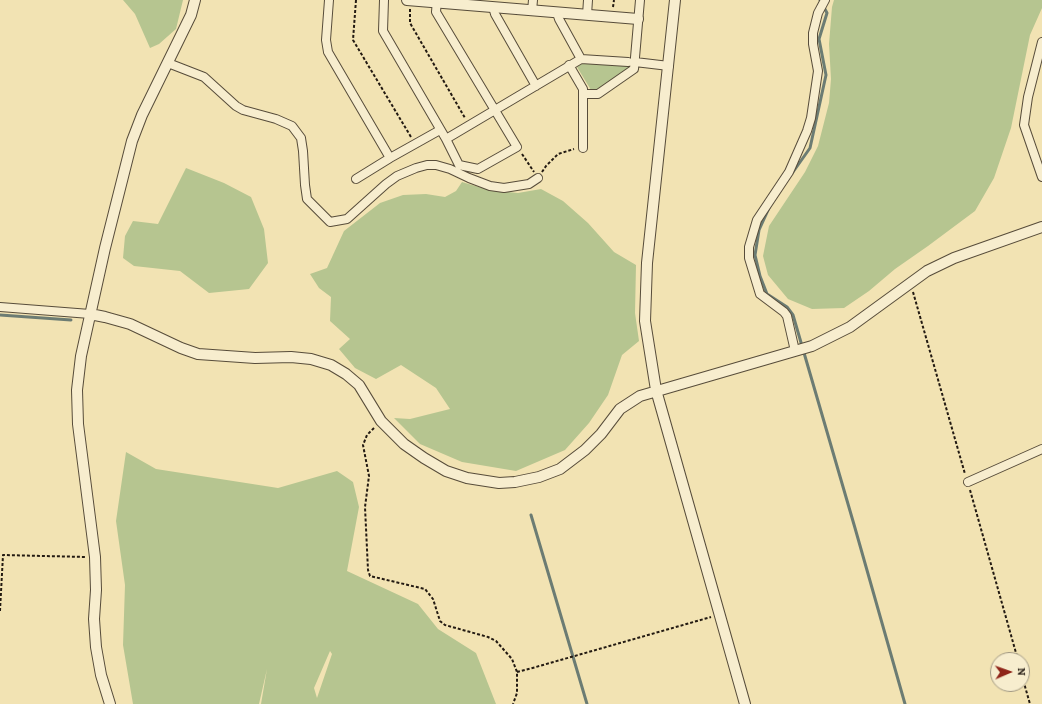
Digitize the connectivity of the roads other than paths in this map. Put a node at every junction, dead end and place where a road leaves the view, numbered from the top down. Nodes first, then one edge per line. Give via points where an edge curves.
1 (195, 0) edge
2 (329, 0) edge
3 (384, 0) edge
4 (407, 0) edge
5 (411, 0) edge
6 (533, 0) edge
7 (588, 0) edge
8 (640, 0) edge
9 (675, 0) edge
10 (825, 0) edge
11 (437, 1) edge
12 (480, 3) edge
13 (493, 7) junction
14 (532, 11) junction
15 (557, 13) junction
16 (587, 15) junction
17 (638, 19) junction
18 (1042, 42) edge
19 (581, 59) junction
20 (632, 62) junction
21 (168, 63) junction
22 (569, 66) junction
23 (669, 66) junction
24 (536, 86) junction
25 (584, 94) junction
26 (494, 110) junction
27 (440, 130) junction
28 (446, 139) junction
29 (583, 148) road end
30 (390, 158) junction
31 (1042, 177) edge
32 (538, 178) road end
33 (356, 179) dead end
34 (1042, 227) edge
35 (0, 307) edge
36 (90, 314) junction
37 (800, 349) junction
38 (656, 390) junction
39 (1042, 449) edge
40 (968, 482) road end
41 (110, 704) edge
42 (744, 704) edge

1 - 21 street via 191,15
2 - 30 street via 326,40 328,52
3 - 27 street via 383,31
4 - 5 street
5 - 11 street
6 - 14 street
7 - 16 street
8 - 17 street
9 - 23 street
10 - 37 street via 818,13 813,33 818,72 807,131 788,172 757,220 749,247 749,258 760,294 787,316
11 - 12 street
11 - 26 street via 436,12
12 - 13 street
13 - 14 street
13 - 24 street
14 - 15 street
15 - 16 street
15 - 19 street
16 - 17 street
17 - 20 street
18 - 31 street via 1028,97 1024,125
19 - 20 street
19 - 22 street
20 - 23 street
20 - 25 street via 634,70 598,94
21 - 32 street via 204,77 243,110 292,126 300,138 303,151 307,199 330,222 347,219 392,180 427,165 450,168 490,186 504,188 529,184
21 - 36 street via 132,141
22 - 24 street
22 - 25 street
23 - 38 street via 647,263 645,320
24 - 26 street
25 - 29 street
26 - 28 street
26 - 28 street via 517,147 478,169 458,164
27 - 28 street
27 - 30 street
30 - 33 street
34 - 37 street via 954,258 927,271 850,327
35 - 36 street
36 - 38 street via 130,324 198,354 255,358 291,356 331,364 359,385 381,421 404,444 446,471 484,482 515,482 539,478 560,469 601,434 620,408
36 - 41 street via 81,356 77,397 78,424 95,557 96,647
37 - 38 street
38 - 42 street
39 - 40 street

